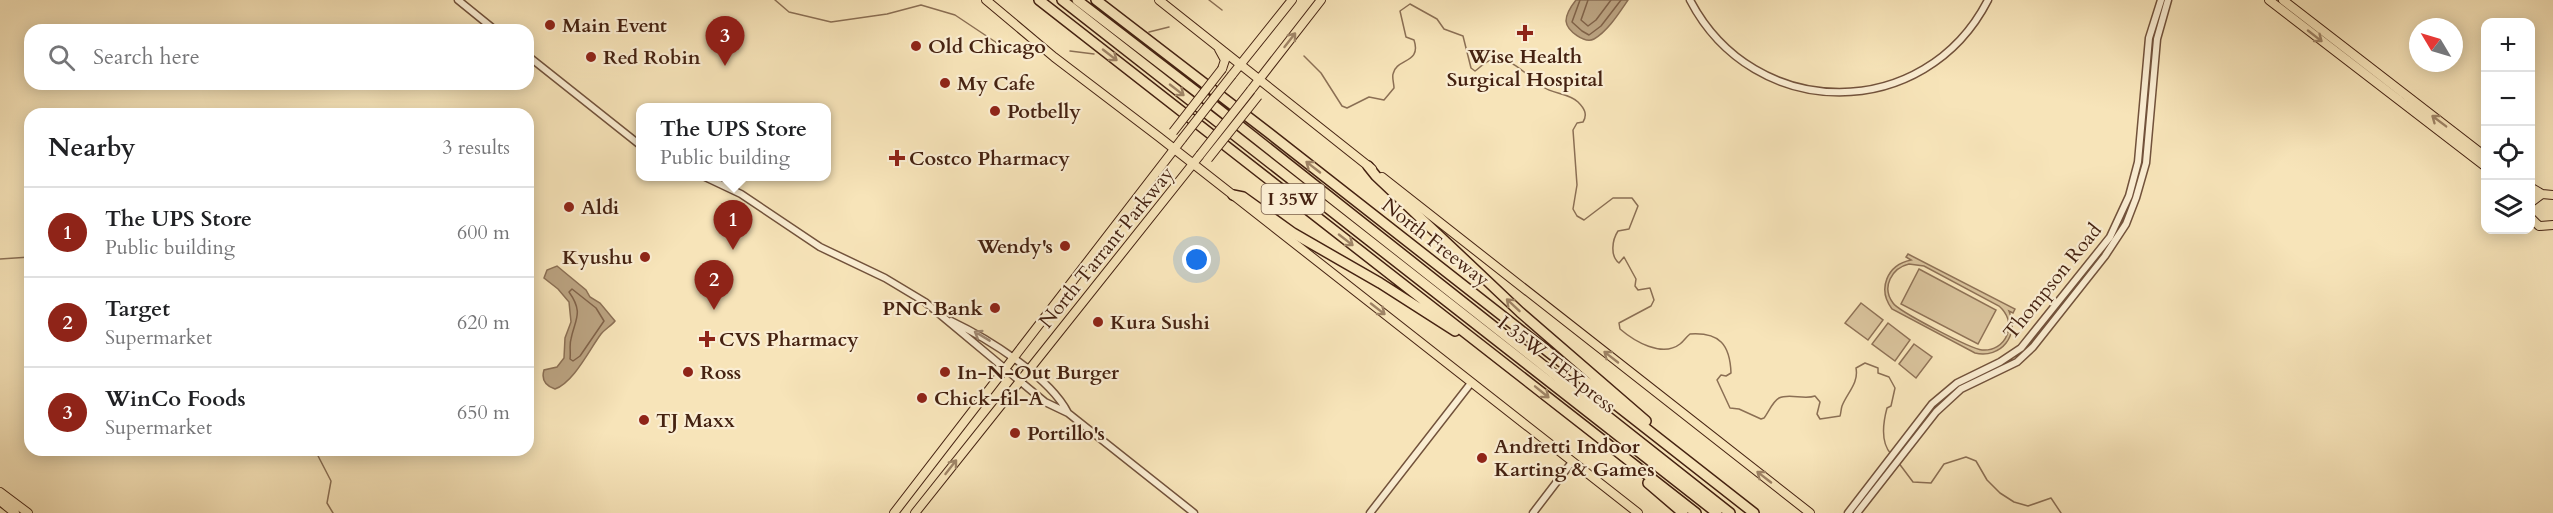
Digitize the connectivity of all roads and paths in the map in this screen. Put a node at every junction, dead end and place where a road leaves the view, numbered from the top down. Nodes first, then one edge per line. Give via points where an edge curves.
1 (458, 0) edge
2 (986, 0) edge
3 (1031, 0) edge
4 (1039, 0) edge
5 (1062, 0) edge
6 (1077, 0) edge
7 (1096, 0) edge
8 (1105, 0) edge
9 (1159, 0) edge
10 (1292, 0) edge
11 (1321, 0) edge
12 (1690, 0) edge
13 (1988, 0) edge
14 (2161, 0) edge
15 (2168, 0) edge
16 (2269, 0) edge
17 (2283, 0) edge
18 (1064, 19) junction
19 (2158, 19) junction
20 (488, 24) edge
21 (1132, 29) junction
22 (1216, 44) junction
23 (2342, 52) junction
24 (534, 61) edge
25 (1241, 64) junction
26 (1258, 80) junction
27 (1271, 90) junction
28 (1159, 136) junction
29 (636, 142) edge
30 (1174, 149) junction
31 (2481, 153) edge
32 (1204, 157) junction
33 (2481, 163) edge
34 (1193, 164) junction
35 (1368, 166) junction
36 (1205, 174) junction
37 (712, 181) edge
38 (2553, 187) edge
39 (2547, 194) edge
40 (1233, 195) junction
41 (2535, 222) edge
42 (2552, 227) edge
43 (947, 320) junction
44 (1013, 359) junction
45 (1005, 369) junction
46 (1028, 370) junction
47 (1523, 377) junction
48 (1020, 381) junction
49 (1471, 383) junction
50 (1560, 408) junction
51 (1068, 413) junction
52 (1572, 462) junction
53 (1698, 470) junction
54 (1877, 481) junction
55 (0, 492) edge
56 (0, 501) edge
57 (15, 513) edge
58 (28, 513) edge
59 (894, 513) edge
60 (915, 513) edge
61 (1194, 513) edge
62 (1370, 513) edge
63 (1533, 513) edge
64 (1638, 513) edge
65 (1683, 513) edge
66 (1696, 513) edge
67 (1718, 513) edge
68 (1730, 513) edge
69 (1754, 513) edge
70 (1810, 513) edge
71 (1848, 513) edge
72 (1857, 513) edge

1 - 20 street
2 - 28 main road via 1046,51
3 - 18 highway
4 - 18 highway, I 35W
5 -> 67 highway, I 35W TEXpress
6 - 68 highway, I 35W TEXpress
7 - 21 highway, North Freeway / I 35W
8 - 21 highway
9 - 22 main road, North Freeway
10 - 25 main road, North Tarrant Parkway
26 -> 11 main road, North Tarrant Parkway
12 - 13 street via 1712,34 1752,68 1799,88 1840,93 1890,85 1931,65 1968,32
14 - 19 street, Thompson Road
15 - 19 street, Thompson Road
16 -> 23 main road
17 - 23 main road
18 -> 47 highway, I 35W
19 - 54 street, Thompson Road via 2146,64 2143,155 2107,247 2049,321 2013,356 1932,404 1920,428
53 -> 21 highway, North Freeway / I 35W
22 - 25 main road, North Freeway
22 - 28 main road, bridge via 1225,60 1222,69 1173,132
31 -> 23 main road
23 - 33 main road
24 - 29 street
25 - 26 main road, North Freeway
25 - 30 main road, North Tarrant Parkway, bridge
26 - 27 main road, North Freeway
26 - 32 main road, North Tarrant Parkway, bridge
27 - 32 main road, bridge via 1258,96
27 - 35 main road, North Freeway
28 - 30 main road
30 - 34 main road
30 - 44 main road, North Tarrant Parkway
32 - 34 main road, North Tarrant Parkway
32 - 36 main road
34 - 36 main road
34 - 46 main road, North Tarrant Parkway
53 -> 35 highway via 1693,461 1520,312
70 -> 35 main road, North Freeway
36 - 40 main road
37 - 43 street via 741,194 820,247 905,289
38 - 39 street
40 - 47 highway via 1243,197 1293,233 1457,333 1510,374
40 -> 49 main road
41 - 42 main road
44 -> 43 street via 990,341
43 - 45 street
44 - 45 main road, North Tarrant Parkway
44 - 46 street
45 - 48 street
45 - 59 main road, North Tarrant Parkway
46 - 48 main road, North Tarrant Parkway
46 - 51 street via 1055,394
47 -> 50 highway, I 35W
48 - 51 street via 1045,402
60 -> 48 main road, North Tarrant Parkway
49 - 52 main road
49 - 62 street
50 - 65 highway
50 - 66 highway, I 35W
51 - 61 street
52 - 63 street
52 - 64 main road
53 - 69 highway, North Freeway / I 35W
54 - 71 street, Thompson Road
54 - 72 street, Thompson Road
55 - 58 main road
56 - 57 main road

